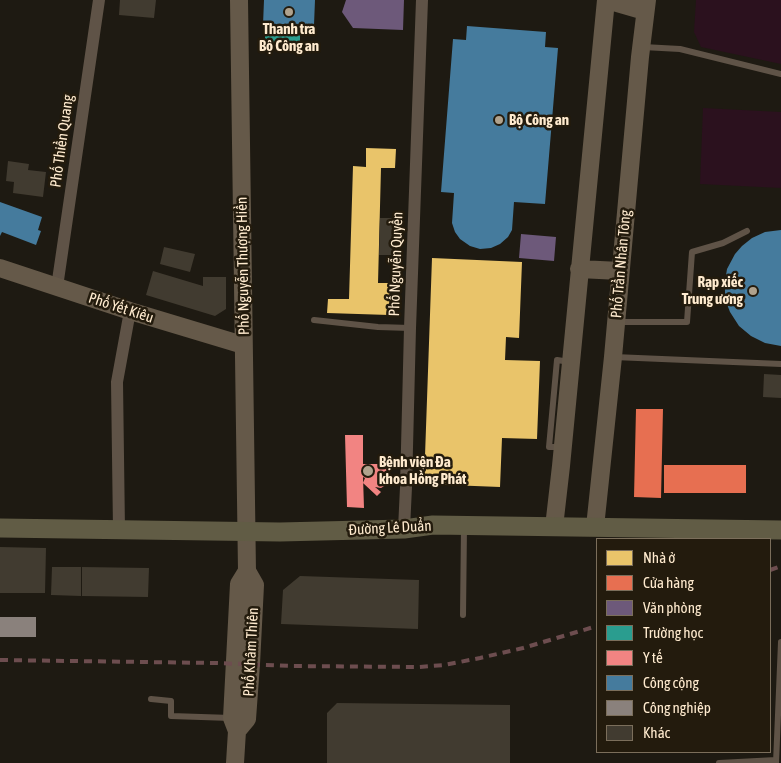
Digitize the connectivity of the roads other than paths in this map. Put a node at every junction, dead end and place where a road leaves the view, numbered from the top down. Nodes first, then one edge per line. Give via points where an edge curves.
1 (99, 0) edge
2 (239, 0) edge
3 (422, 0) edge
4 (607, 0) edge
5 (646, 6) edge
6 (642, 47) junction
7 (781, 74) edge
8 (748, 231) dead end
9 (0, 268) edge
10 (579, 269) junction
11 (620, 271) junction
12 (57, 287) junction
13 (130, 311) junction
14 (314, 320) dead end
15 (616, 322) junction
16 (410, 328) junction
17 (244, 345) junction
18 (613, 357) junction
19 (781, 364) edge
20 (464, 526) junction
21 (554, 527) junction
22 (595, 527) junction
23 (0, 528) edge
24 (404, 529) junction
25 (119, 530) junction
26 (781, 530) edge
27 (246, 532) junction
28 (463, 615) dead end
29 (781, 642) edge
30 (151, 699) dead end
31 (235, 725) junction
32 (776, 762) edge
33 (235, 763) edge
34 (719, 763) edge

1 - 12 street, Phố Thiền Quang
2 - 17 street, Phố Nguyễn Thượng Hiền
3 - 16 street, Phố Nguyễn Quyền
4 - 5 street
4 - 10 street
5 - 6 street, Phố Trần Nhân Tông
6 - 7 lane via 680,49
6 - 11 street, Phố Trần Nhân Tông
8 - 15 lane via 724,243 692,252 687,322
9 - 12 street, Phố Yết Kiêu
10 - 11 street
10 - 21 street
11 - 15 street, Phố Trần Nhân Tông
12 - 13 street, Phố Yết Kiêu
13 - 17 street, Phố Yết Kiêu
13 - 25 street via 117,382
14 - 16 lane
15 - 18 street, Phố Trần Nhân Tông
16 - 24 street, Phố Nguyễn Quyền
17 - 27 street, Phố Nguyễn Thượng Hiền
18 - 19 lane
18 - 22 street, Phố Trần Nhân Tông
20 - 21 main road, Đường Lê Duẩn
20 - 24 main road, Đường Lê Duẩn via 433,525
20 - 28 lane
21 - 22 main road, Đường Lê Duẩn
22 - 26 main road, Đường Lê Duẩn
23 - 25 main road, Đường Lê Duẩn
24 - 27 main road, Đường Lê Duẩn
25 - 27 main road, Đường Lê Duẩn
27 - 31 street, Phố Khâm Thiên via 246,571 255,584 251,664 247,719
29 - 32 lane
30 - 31 lane via 171,701 171,716
31 - 33 street, Phố Khâm Thiên
32 - 34 lane

